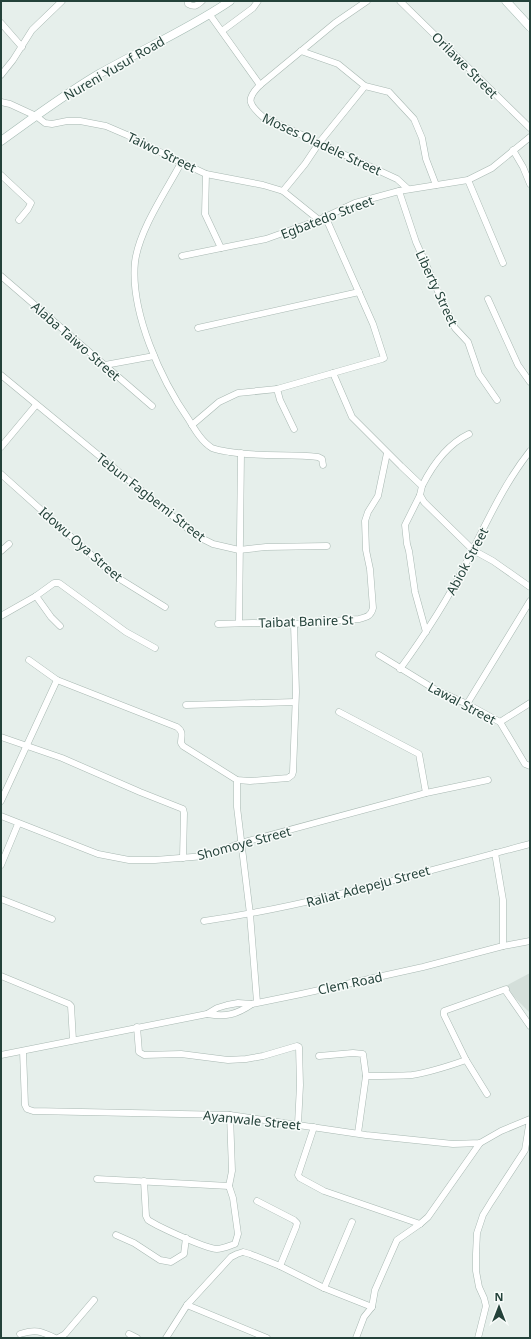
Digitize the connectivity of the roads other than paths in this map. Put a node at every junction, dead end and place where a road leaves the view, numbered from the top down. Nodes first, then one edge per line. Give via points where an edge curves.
1 (62, 1) edge
2 (188, 1) edge
3 (202, 1) edge
4 (230, 1) edge
5 (258, 1) edge
6 (367, 1) edge
7 (400, 1) edge
8 (506, 1) edge
9 (196, 6) junction
10 (210, 15) junction
11 (201, 19) junction
12 (1, 23) edge
13 (530, 26) edge
14 (222, 31) junction
15 (22, 47) junction
16 (301, 51) junction
17 (1, 75) edge
18 (260, 85) junction
19 (365, 86) junction
20 (1, 102) edge
21 (36, 116) junction
22 (530, 128) edge
23 (530, 137) edge
24 (1, 141) edge
25 (319, 143) junction
26 (513, 150) junction
27 (181, 163) junction
28 (206, 174) junction
29 (1, 175) edge
30 (468, 180) junction
31 (530, 184) edge
32 (436, 185) junction
33 (408, 189) junction
34 (283, 191) junction
35 (399, 191) junction
36 (325, 216) junction
37 (19, 220) dead end
38 (319, 220) junction
39 (221, 248) junction
40 (182, 256) dead end
41 (503, 263) dead end
42 (1, 276) edge
43 (359, 292) junction
44 (488, 299) dead end
45 (198, 328) dead end
46 (154, 356) junction
47 (105, 365) junction
48 (333, 373) junction
49 (1, 376) edge
50 (530, 382) edge
51 (277, 389) junction
52 (497, 400) dead end
53 (36, 405) junction
54 (152, 406) dead end
55 (192, 425) junction
56 (294, 430) dead end
57 (469, 434) dead end
58 (1, 446) edge
59 (530, 451) edge
60 (387, 453) junction
61 (241, 454) junction
62 (323, 465) dead end
63 (1, 474) edge
64 (422, 486) junction
65 (420, 495) junction
66 (9, 544) dead end
67 (327, 546) dead end
68 (240, 550) junction
69 (473, 550) junction
70 (1, 551) edge
71 (530, 587) edge
72 (36, 596) junction
73 (530, 601) edge
74 (165, 607) dead end
75 (1, 616) edge
76 (218, 624) dead end
77 (239, 624) junction
78 (294, 624) junction
79 (60, 626) dead end
80 (426, 632) junction
81 (155, 648) dead end
82 (379, 655) dead end
83 (29, 660) dead end
84 (400, 669) junction
85 (57, 680) junction
86 (295, 702) junction
87 (530, 703) edge
88 (467, 704) junction
89 (186, 705) dead end
90 (339, 712) dead end
91 (500, 722) junction
92 (1, 737) edge
93 (26, 746) junction
94 (530, 766) edge
95 (237, 780) junction
96 (488, 780) dead end
97 (426, 793) junction
98 (1, 802) edge
99 (1, 816) edge
100 (18, 824) junction
101 (241, 843) junction
102 (530, 844) edge
103 (495, 853) junction
104 (183, 858) junction
105 (1, 865) edge
106 (1, 899) edge
107 (250, 914) junction
108 (52, 919) dead end
109 (204, 921) dead end
110 (530, 941) edge
111 (503, 946) junction
112 (1, 976) edge
113 (254, 1003) junction
114 (207, 1014) junction
115 (530, 1026) edge
116 (137, 1027) junction
117 (73, 1040) junction
118 (23, 1051) junction
119 (1, 1055) edge
120 (319, 1056) dead end
121 (466, 1060) junction
122 (366, 1076) junction
123 (487, 1094) dead end
124 (230, 1115) junction
125 (530, 1119) edge
126 (298, 1124) junction
127 (314, 1127) junction
128 (358, 1133) junction
129 (480, 1143) junction
130 (97, 1179) dead end
131 (144, 1181) junction
132 (229, 1186) junction
133 (258, 1201) dead end
134 (352, 1222) dead end
135 (420, 1224) junction
136 (116, 1235) dead end
137 (186, 1238) junction
138 (280, 1266) junction
139 (324, 1288) junction
140 (94, 1300) dead end
141 (187, 1305) junction
142 (372, 1307) junction
143 (20, 1334) dead end
144 (129, 1334) dead end
145 (56, 1338) edge
146 (136, 1338) edge
147 (166, 1338) edge
148 (267, 1338) edge
149 (356, 1338) edge
150 (478, 1338) edge

1 - 15 street via 32,30
2 - 9 street via 188,4
3 - 9 street
4 - 10 street, Nureni Yusuf Road
5 - 14 street via 253,8
6 - 16 street, Moses Oladele Street
7 - 22 street, Orilawe Street
8 - 13 street
9 - 11 street
10 - 11 street, Nureni Yusuf Road
10 - 14 street
11 - 21 street, Nureni Yusuf Road via 99,74
12 - 15 street
14 - 18 street
15 - 17 street
16 - 18 street, Moses Oladele Street
16 - 19 street via 338,64
18 - 25 street, Moses Oladele Street via 250,97 257,112
19 - 25 street
19 - 32 street via 389,92 414,119
20 - 21 street, Taiwo Street
21 - 24 street, Nureni Yusuf Road
21 - 27 street, Taiwo Street via 45,123 52,124 80,121 106,126
23 - 26 street, Egbatedo Street
25 - 33 street, Moses Oladele Street via 397,179
25 - 34 street
26 - 30 street, Egbatedo Street via 492,168
26 - 31 street
27 - 28 street, Taiwo Street
27 - 46 street via 148,224 135,262 138,305
28 - 34 street, Taiwo Street
28 - 39 street via 205,214
29 - 37 street via 31,203
30 - 32 street, Egbatedo Street
30 - 41 street
32 - 33 street, Egbatedo Street
33 - 35 street, Egbatedo Street
34 - 38 street, Taiwo Street
35 - 36 street, Egbatedo Street via 355,203
35 - 52 street, Liberty Street via 416,242 449,316 455,328 468,342 479,374
36 - 38 street, Egbatedo Street
36 - 43 street
38 - 39 street, Egbatedo Street via 266,239
39 - 40 street, Egbatedo Street
42 - 47 street, Alaba Taiwo Street
43 - 45 street
43 - 48 street via 384,358
44 - 50 street via 518,365
46 - 47 street
46 - 55 street via 170,391
47 - 54 street, Alaba Taiwo Street
48 - 51 street
48 - 60 street via 352,417
49 - 53 street, Tebun Fagbemi Street
51 - 55 street via 238,393 219,402
51 - 56 street
53 - 58 street
53 - 68 street, Tebun Fagbemi Street via 203,540
55 - 61 street via 196,433 213,448
57 - 64 street via 437,462
59 - 69 street, Abiok Street via 506,485
60 - 64 street
60 - 78 street, Taibat Banire St via 378,496 365,522 372,613 359,619
61 - 62 street via 318,457 322,459
61 - 68 street
63 - 74 street, Idowu Oya Street via 115,576
64 - 65 street
65 - 69 street
65 - 80 street via 405,525 415,592
66 - 70 street
67 - 68 street, Tebun Fagbemi Street
68 - 77 street
69 - 71 street
69 - 80 street, Abiok Street
72 - 75 street
72 - 79 street
72 - 81 street via 54,583 59,583 126,632
73 - 88 street
76 - 77 street, Taibat Banire St
77 - 78 street, Taibat Banire St
78 - 86 street
80 - 84 street, Abiok Street
82 - 84 street, Lawal Street
83 - 85 street
84 - 88 street, Lawal Street
85 - 93 street
85 - 95 street via 177,727 182,733 183,746
86 - 89 street
86 - 95 street via 292,775 272,780
87 - 91 street
88 - 91 street, Lawal Street
90 - 97 street via 419,754
91 - 94 street, Lawal Street via 526,764
92 - 93 street
93 - 98 street
93 - 104 street via 62,758 183,809
95 - 101 street
96 - 97 street, Shomoye Street
97 - 101 street, Shomoye Street
99 - 100 street, Shomoye Street
100 - 104 street, Shomoye Street via 111,857 129,860
100 - 105 street
101 - 104 street, Shomoye Street via 205,856
101 - 107 street
102 - 103 street, Raliat Adepeju Street
103 - 107 street, Raliat Adepeju Street via 307,902
103 - 111 street via 503,900
106 - 108 street
107 - 109 street, Raliat Adepeju Street
107 - 113 street
110 - 111 street, Clem Road
111 - 113 street, Clem Road via 423,967
112 - 117 street via 69,1004
113 - 114 street, Clem Road via 227,1005
113 - 114 street via 232,1014
114 - 116 street, Clem Road
115 - 121 street via 506,989 447,1009 444,1015
116 - 117 street, Clem Road
116 - 126 street via 139,1052 144,1055 181,1054 228,1060 264,1056 299,1047
117 - 118 street, Clem Road
118 - 119 street, Clem Road
118 - 124 street, Ayanwale Street via 27,1109 41,1112
120 - 122 street via 353,1052 362,1054
121 - 122 street via 414,1074
121 - 123 street
122 - 128 street
124 - 126 street, Ayanwale Street
124 - 132 street via 232,1171
125 - 129 street, Ayanwale Street via 500,1131
125 - 150 street via 525,1150 483,1215 477,1233 476,1271 486,1306
126 - 127 street, Ayanwale Street
127 - 128 street, Ayanwale Street
127 - 135 street via 298,1175 300,1178 324,1191
128 - 129 street, Ayanwale Street via 453,1144
129 - 135 street
130 - 131 street
131 - 132 street
131 - 137 street via 148,1220
132 - 137 street via 238,1234 235,1244 218,1249
133 - 138 street via 296,1223
134 - 139 street
135 - 142 street via 398,1240 375,1290
136 - 137 street via 160,1260 171,1262 184,1254
138 - 139 street
138 - 141 street via 243,1252 237,1254
139 - 142 street
140 - 145 street via 65,1334
141 - 147 street
141 - 148 street
142 - 149 street via 364,1317
143 - 145 street via 30,1330
144 - 146 street

